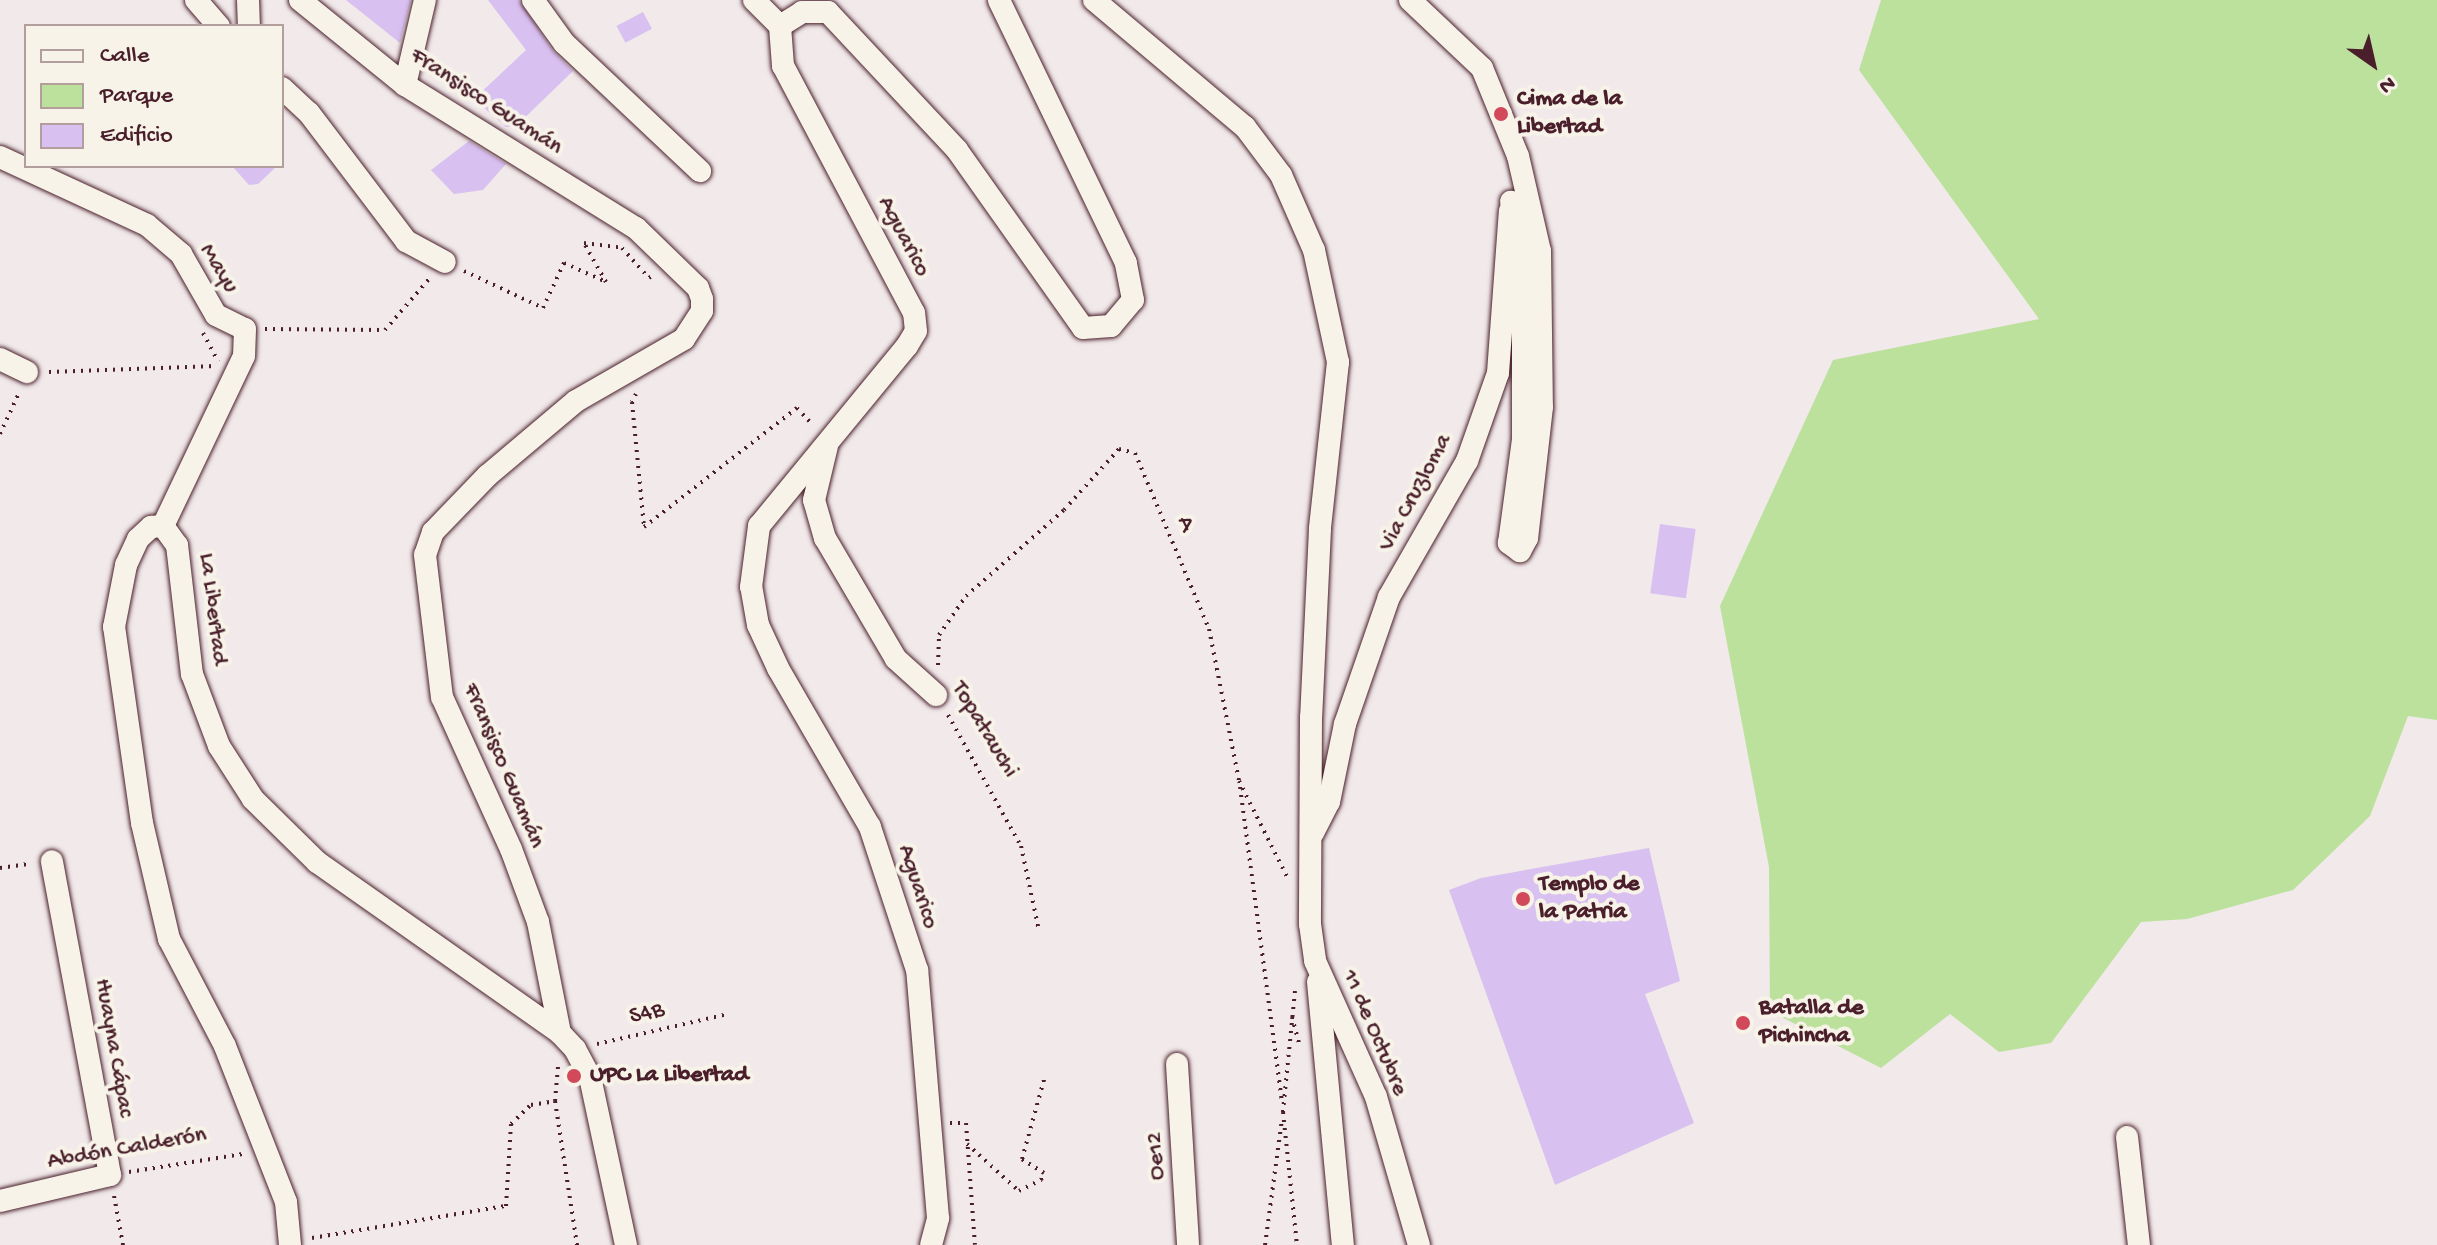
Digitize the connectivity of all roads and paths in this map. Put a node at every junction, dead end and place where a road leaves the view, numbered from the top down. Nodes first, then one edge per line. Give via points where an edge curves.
1 (196, 0) edge
2 (248, 0) edge
3 (300, 0) edge
4 (425, 0) edge
5 (533, 0) edge
6 (754, 0) edge
7 (999, 0) edge
8 (1094, 0) edge
9 (1410, 0) edge
10 (217, 24) edge
11 (249, 24) edge
12 (780, 26) junction
13 (405, 85) junction
14 (284, 90) edge
15 (1501, 114) junction
16 (0, 157) edge
17 (700, 171) dead end
18 (1511, 202) junction
19 (445, 262) junction
20 (672, 262) junction
21 (198, 323) dead end
22 (245, 329) junction
23 (0, 359) edge
24 (27, 372) junction
25 (640, 385) dead end
26 (0, 434) edge
27 (828, 441) junction
28 (163, 526) junction
29 (936, 695) junction
30 (1239, 781) junction
31 (1310, 838) junction
32 (52, 861) joint
33 (0, 868) edge
34 (1289, 881) dead end
35 (1039, 931) dead end
36 (1315, 961) junction
37 (1297, 982) dead end
38 (728, 1014) dead end
39 (567, 1041) junction
40 (1177, 1064) dead end
41 (1045, 1076) dead end
42 (555, 1101) junction
43 (1283, 1112) junction
44 (931, 1123) junction
45 (2127, 1137) dead end
46 (967, 1144) junction
47 (265, 1151) junction
48 (110, 1175) junction
49 (0, 1201) edge
50 (290, 1243) edge
51 (123, 1245) edge
52 (577, 1245) edge
53 (626, 1245) edge
54 (931, 1245) edge
55 (975, 1245) edge
56 (1188, 1245) edge
57 (1265, 1245) edge
58 (1297, 1245) edge
59 (1343, 1245) edge
60 (1419, 1245) edge
61 (2139, 1245) edge

1 - 10 street
2 - 11 street
3 - 13 street, Fransisco Guamán
4 - 13 street
5 - 17 street via 564,43
6 - 12 street
7 - 12 street via 1126,263 1133,300 1111,326 1083,328 957,150 828,12 802,12
8 - 31 street via 1245,127 1281,175 1314,250 1338,362 1320,529
9 - 15 street via 1482,68
12 - 27 street, Aguarico via 783,66 914,313 916,331 907,346
13 - 20 street, Fransisco Guamán via 636,228
14 - 19 street via 309,113 406,241
15 - 18 street, Via Cruzloma via 1513,184
15 - 18 street via 1518,156 1540,251 1542,407 1527,538 1520,551 1509,543 1523,440 1523,244
16 - 22 street, Mayu via 147,225 181,254 216,315
18 - 31 street, Via Cruzloma via 1498,373 1467,461 1389,597 1345,724 1329,802
19 - 20 path via 543,308 564,263 606,282 584,243 622,248 649,278
19 - 22 path via 385,330
20 - 39 street, Fransisco Guamán via 698,288 702,311 695,327 684,339 576,401 499,465 433,532 425,555 442,697 538,922
21 - 24 path via 220,365
22 - 28 street via 244,356
23 - 24 street
24 - 26 path
25 - 27 path via 632,402 644,527 797,408
27 - 29 street, Topatauchi via 814,500 825,538 896,659
27 - 44 street, Aguarico via 759,526 751,587 758,625 778,668 870,827 917,970
28 - 39 street, La Libertad via 172,534 180,557 192,674 219,746 253,799 317,862
28 - 47 street via 151,527 138,539 126,565 114,627 142,823 169,939 225,1046
29 - 30 path, A via 939,635 966,596 1064,510 1119,449 1135,453 1209,629
29 - 35 path, Topatauchi via 1021,846
30 - 34 path, A
30 - 43 path
31 - 36 street, 11 de Octubre
32 - 33 path
32 - 48 street, Huayna Cápac
36 - 59 street
36 - 60 street, 11 de Octubre via 1376,1097
37 - 43 path
38 - 39 path, S4B
39 - 42 path
39 - 53 street, La Libertad via 590,1077
40 - 56 street, Oe12
41 - 46 path via 1022,1159 1044,1173 1041,1180 1019,1191
42 - 50 path via 531,1105 511,1124 506,1206
42 - 52 path
43 - 57 path
43 - 58 path
44 - 46 path via 966,1123
44 - 54 street, Aguarico via 938,1218
45 - 61 street
46 - 55 path
47 - 48 path, Abdón Calderón
47 - 50 street via 286,1202
48 - 49 street, Abdón Calderón
48 - 51 path

